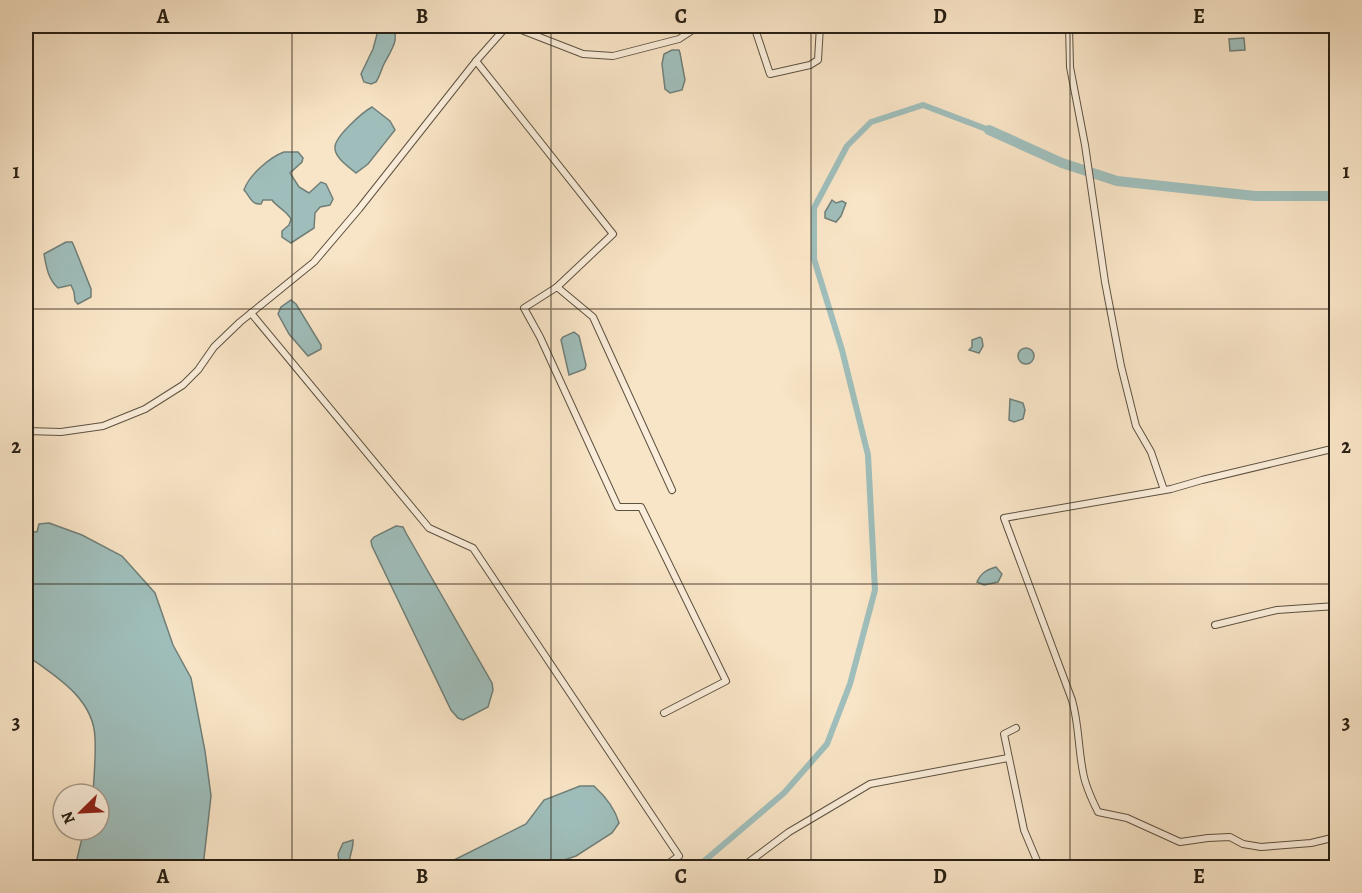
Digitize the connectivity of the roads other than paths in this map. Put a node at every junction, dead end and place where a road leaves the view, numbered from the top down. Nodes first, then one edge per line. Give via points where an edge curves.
1 (509, 26) edge
2 (699, 26) edge
3 (754, 26) edge
4 (820, 26) edge
5 (1069, 26) edge
6 (476, 61) junction
7 (557, 287) junction
8 (251, 313) junction
9 (26, 431) edge
10 (1336, 448) edge
11 (672, 490) dead end
12 (1164, 490) junction
13 (1336, 606) edge
14 (1215, 625) dead end
15 (664, 713) dead end
16 (1016, 728) dead end
17 (1008, 758) junction
18 (1336, 837) edge
19 (662, 867) edge
20 (741, 867) edge
21 (1040, 867) edge

1 - 2 street via 583,54 613,56 680,39
1 - 6 street
3 - 4 street via 770,74 818,60
5 - 12 street via 1070,67 1121,366 1136,426 1151,452
6 - 7 street via 613,234
6 - 8 street via 314,262
7 - 11 street via 593,317
7 - 15 street via 524,308 618,507 641,507 726,681
8 - 9 street via 214,347 183,385 145,409 103,426 62,432
8 - 19 street via 429,528 473,548 679,856
10 - 12 street
12 - 18 street via 1004,518 1078,719 1083,774 1092,801 1098,812 1127,818 1180,842 1230,837 1261,847
13 - 14 street via 1277,610
16 - 17 street via 1004,734
17 - 20 street via 870,784 789,832
17 - 21 street via 1024,830

